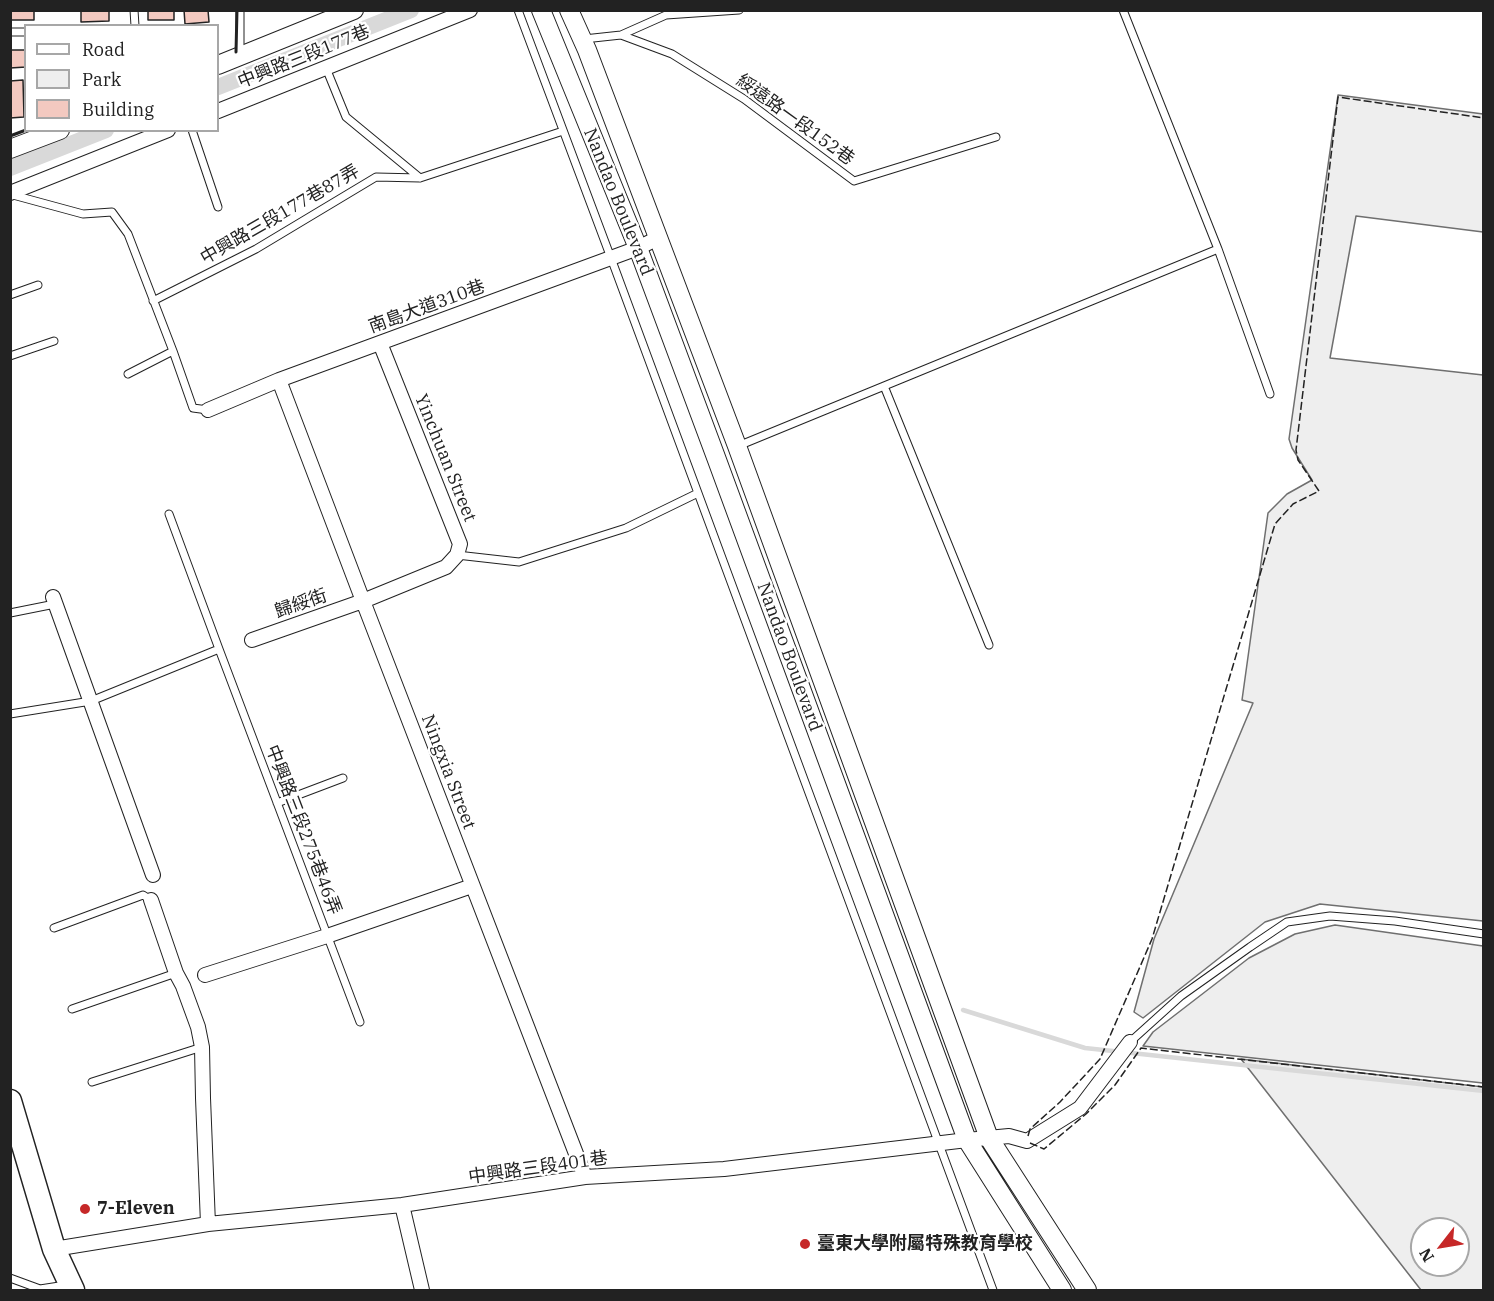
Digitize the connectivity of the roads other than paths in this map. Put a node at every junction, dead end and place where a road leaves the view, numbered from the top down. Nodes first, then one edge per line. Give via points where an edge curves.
1 (240, 10) edge
2 (354, 10) edge
3 (470, 10) edge
4 (518, 10) edge
5 (541, 10) edge
6 (569, 10) edge
7 (739, 10) edge
8 (1123, 10) edge
9 (621, 35) junction
10 (582, 39) junction
11 (240, 56) junction
12 (219, 65) edge
13 (326, 68) junction
14 (219, 111) edge
15 (564, 131) junction
16 (55, 132) edge
17 (163, 132) edge
18 (193, 132) edge
19 (996, 137) dead end
20 (10, 149) edge
21 (420, 178) junction
22 (10, 194) edge
23 (218, 207) dead end
24 (658, 238) junction
25 (638, 248) junction
26 (1218, 249) junction
27 (611, 258) junction
28 (38, 285) dead end
29 (10, 295) edge
30 (153, 301) junction
31 (54, 341) dead end
32 (380, 343) junction
33 (173, 351) junction
34 (10, 356) edge
35 (128, 374) dead end
36 (279, 380) junction
37 (884, 386) junction
38 (1270, 394) dead end
39 (208, 410) joint
40 (737, 446) junction
41 (698, 494) junction
42 (170, 514) dead end
43 (457, 555) junction
44 (54, 601) joint
45 (363, 602) junction
46 (10, 614) edge
47 (252, 640) dead end
48 (989, 645) dead end
49 (219, 649) junction
50 (91, 701) junction
51 (10, 714) edge
52 (343, 778) dead end
53 (277, 803) junction
54 (153, 875) dead end
55 (472, 886) junction
56 (151, 900) joint
57 (54, 928) dead end
58 (1484, 934) edge
59 (327, 936) junction
60 (176, 973) junction
61 (205, 975) dead end
62 (72, 1009) dead end
63 (360, 1022) dead end
64 (1130, 1042) joint
65 (202, 1047) junction
66 (92, 1082) dead end
67 (10, 1101) edge
68 (989, 1138) junction
69 (967, 1140) junction
70 (939, 1144) junction
71 (585, 1177) junction
72 (402, 1205) junction
73 (208, 1224) junction
74 (54, 1249) junction
75 (10, 1278) edge
76 (72, 1287) edge
77 (423, 1290) edge
78 (993, 1290) edge
79 (1062, 1290) edge
80 (1087, 1290) edge

1 - 11 lane
2 - 11 street
3 - 13 street, 中興路三段177巷
4 - 15 lane
5 - 25 street, Nandao Boulevard
6 - 10 street, Nandao Boulevard
7 - 9 lane via 666,15
8 - 26 lane
9 - 10 lane, 綏遠路一段152巷
9 - 19 lane, 綏遠路一段152巷 via 672,54 744,99 854,181
10 - 24 street, Nandao Boulevard
11 - 12 street
13 - 14 street, 中興路三段177巷
13 - 21 lane via 346,117
15 - 21 lane, 中興路三段177巷87弄
15 - 27 lane
16 - 20 street
17 - 22 street
18 - 23 lane
21 - 30 lane, 中興路三段177巷87弄 via 376,177 256,249
22 - 30 lane via 83,214 112,212 128,234
24 - 25 street, 南島大道310巷
24 - 40 street, Nandao Boulevard
25 - 27 street, 南島大道310巷
25 - 69 street, Nandao Boulevard
26 - 37 lane
26 - 38 lane
27 - 32 street, 南島大道310巷
27 - 41 lane
28 - 29 lane
30 - 33 lane
31 - 34 lane
32 - 36 street, 南島大道310巷
32 - 43 street, Yinchuan Street via 460,544
33 - 35 lane
33 - 39 lane via 193,408
36 - 39 street, 南島大道310巷
36 - 45 street, Ningxia Street
37 - 40 lane
37 - 48 lane
40 - 68 street, Nandao Boulevard
41 - 43 lane via 626,528 519,562
41 - 70 lane
42 - 49 lane, 中興路三段275巷46弄
43 - 45 street via 446,567
44 - 46 lane
44 - 50 street
45 - 47 street, 歸綏街
45 - 55 street, Ningxia Street
49 - 50 lane
49 - 53 lane, 中興路三段275巷46弄
50 - 51 lane
50 - 54 street
52 - 53 lane
53 - 59 lane, 中興路三段275巷46弄
55 - 59 street
55 - 71 street, Ningxia Street
56 - 57 lane via 143,896
56 - 60 street
58 - 64 lane via 1330,916 1287,922 1181,996
59 - 61 street
59 - 63 lane, 中興路三段275巷46弄
60 - 62 lane
60 - 65 street
64 - 68 street, 中興路三段401巷 via 1080,1108 1027,1141 1009,1136
65 - 66 lane
65 - 73 street
67 - 74 main road
68 - 69 street, 中興路三段401巷
68 - 80 street, Nandao Boulevard
69 - 70 street, 中興路三段401巷
69 - 79 street, Nandao Boulevard
70 - 71 street, 中興路三段401巷 via 724,1169
70 - 78 lane
71 - 72 street, 中興路三段401巷
72 - 73 street, 中興路三段401巷
72 - 77 street
73 - 74 street, 中興路三段401巷
74 - 76 main road
75 - 76 lane via 40,1289

